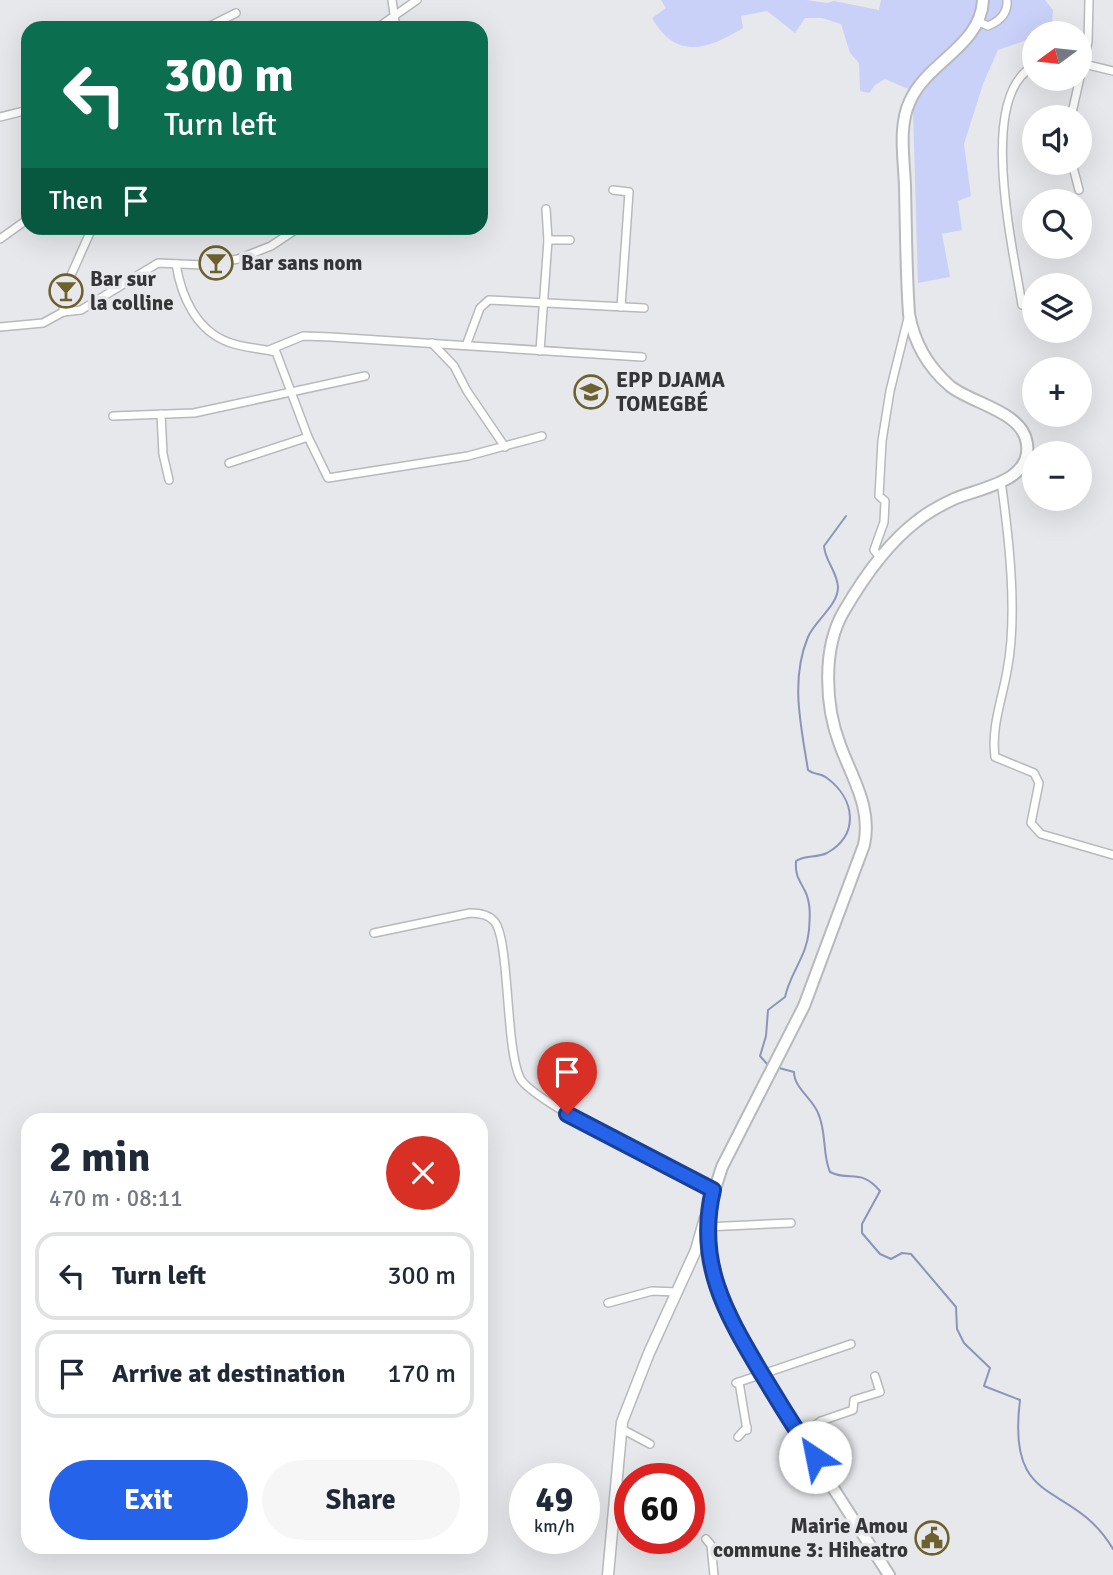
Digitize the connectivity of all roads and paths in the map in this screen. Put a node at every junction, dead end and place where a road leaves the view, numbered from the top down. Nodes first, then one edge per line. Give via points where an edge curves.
1 (392, 0) edge
2 (418, 0) edge
3 (983, 0) edge
4 (1007, 0) edge
5 (1088, 0) edge
6 (236, 13) dead end
7 (394, 14) junction
8 (220, 21) edge
9 (386, 21) edge
10 (395, 21) edge
11 (1088, 21) edge
12 (979, 22) junction
13 (1092, 66) edge
14 (1113, 71) edge
15 (1022, 73) edge
16 (21, 112) edge
17 (0, 117) edge
18 (613, 190) dead end
19 (546, 209) dead end
20 (21, 224) edge
21 (89, 235) edge
22 (288, 235) edge
23 (0, 239) edge
24 (548, 240) junction
25 (570, 240) dead end
26 (176, 264) junction
27 (544, 302) junction
28 (1022, 305) dead end
29 (621, 307) junction
30 (644, 308) dead end
31 (63, 312) junction
32 (909, 314) junction
33 (0, 327) edge
34 (432, 343) junction
35 (467, 343) junction
36 (269, 350) junction
37 (540, 351) junction
38 (642, 357) dead end
39 (365, 376) dead end
40 (292, 391) junction
41 (161, 414) junction
42 (113, 416) dead end
43 (542, 436) dead end
44 (308, 437) junction
45 (505, 447) junction
46 (229, 463) dead end
47 (169, 480) dead end
48 (1001, 481) junction
49 (881, 559) junction
50 (1113, 855) edge
51 (374, 933) dead end
52 (712, 1195) junction
53 (791, 1223) dead end
54 (706, 1227) junction
55 (676, 1292) junction
56 (608, 1303) dead end
57 (852, 1345) dead end
58 (761, 1373) junction
59 (875, 1376) dead end
60 (620, 1429) junction
61 (800, 1436) junction
62 (738, 1437) dead end
63 (650, 1444) dead end
64 (706, 1539) dead end
65 (608, 1575) edge
66 (714, 1575) edge
67 (888, 1575) edge

1 - 7 street
2 - 7 street
3 - 12 main road
4 - 12 street via 1000,19 988,26
5 - 11 street
6 - 8 street
7 - 9 street
7 - 10 street
12 - 32 main road via 927,77 907,108
13 - 14 street
15 - 28 street via 1014,85 1004,144 1005,197
16 - 17 street
18 - 29 street via 629,192
19 - 24 street
20 - 23 street
21 - 31 street via 64,291
22 - 26 street via 238,260
24 - 25 street
24 - 27 street
26 - 31 street via 158,263 81,310
26 - 36 street via 181,292 207,328 230,344
27 - 29 street
27 - 35 street via 489,300 480,308
27 - 37 street
29 - 30 street
31 - 33 street via 43,323
32 - 48 main road via 915,338 937,374 1023,431 1027,444 1022,468
32 - 49 street via 879,460 884,522 874,550
34 - 35 street
34 - 36 street via 303,336
34 - 45 street via 454,366
35 - 37 street
36 - 40 street via 283,363
37 - 38 street
39 - 40 street
40 - 41 street via 194,413
40 - 44 street
41 - 42 street
41 - 47 street
43 - 45 street
44 - 45 street via 328,478
44 - 46 street
48 - 49 main road via 924,516
48 - 50 street via 1011,587 1007,671 999,696 995,757 1034,773 1040,783 1031,823 1041,834
49 - 52 main road via 845,610 830,660 834,724 868,820 864,845 803,1006
51 - 52 street via 470,913 494,921 501,940 520,1079 549,1104
52 - 54 main road
52 - 55 street via 699,1243
53 - 54 street
54 - 58 main road via 721,1300
55 - 56 street via 652,1291
55 - 60 street
57 - 58 street
58 - 61 main road
58 - 62 street via 738,1382 747,1428
59 - 61 street via 880,1391 854,1400 853,1410 821,1420
60 - 63 street
60 - 65 street
61 - 67 main road
64 - 66 street via 711,1545

